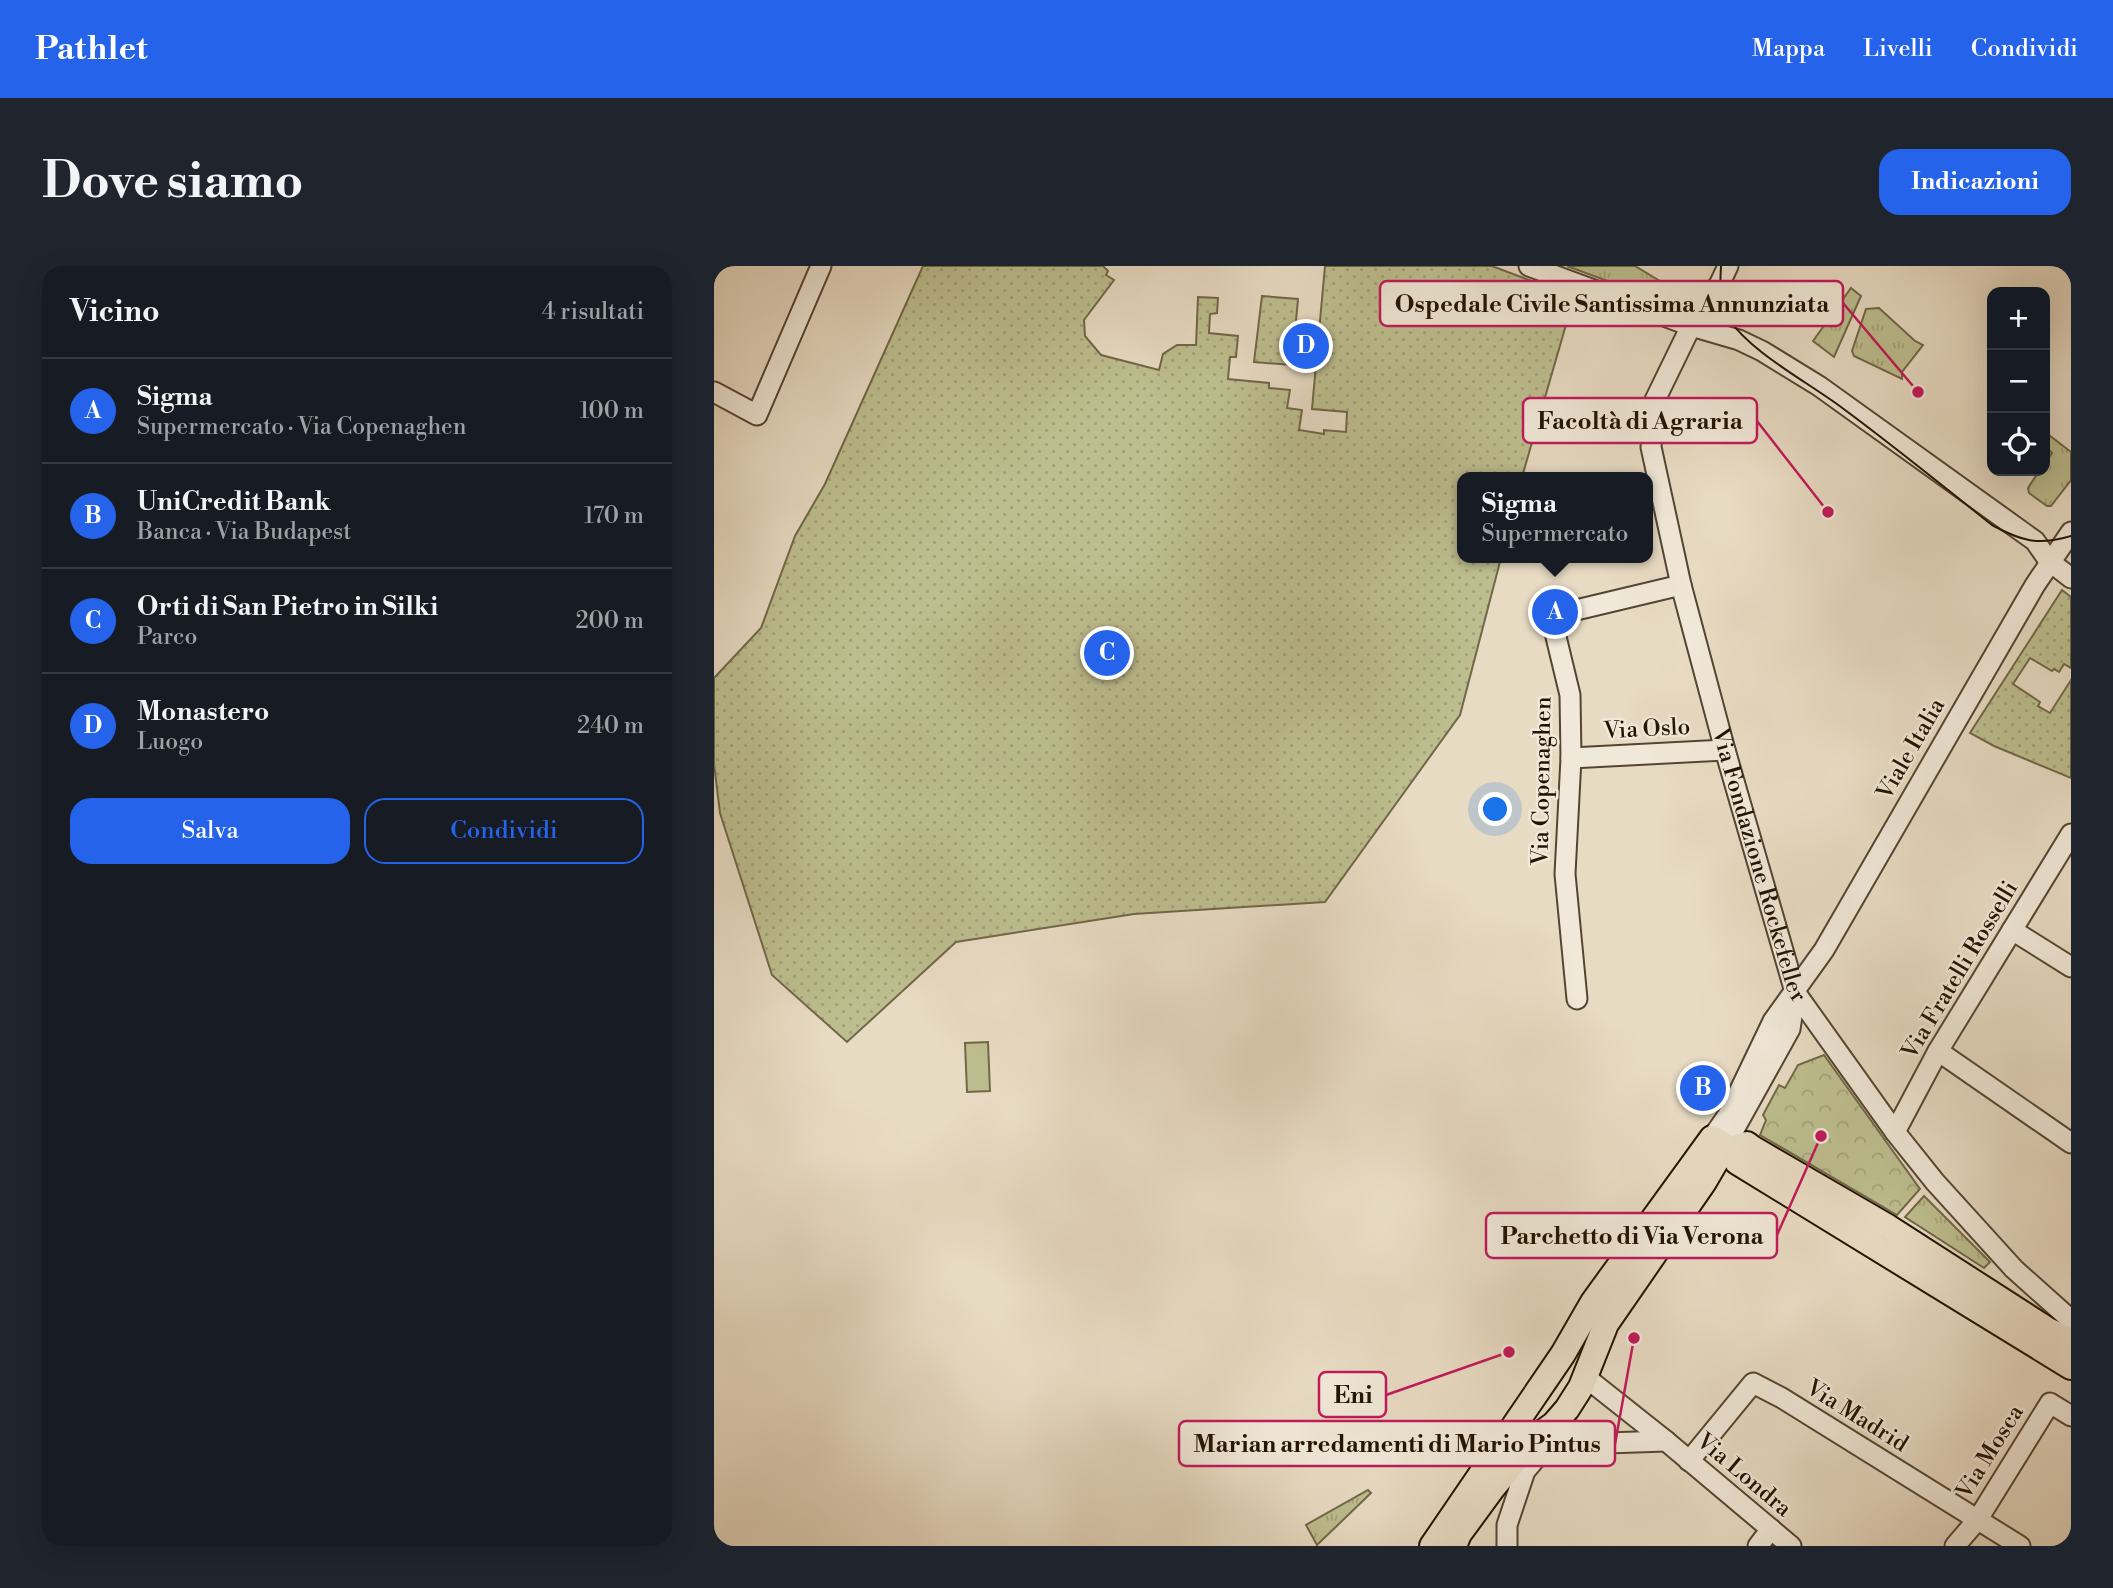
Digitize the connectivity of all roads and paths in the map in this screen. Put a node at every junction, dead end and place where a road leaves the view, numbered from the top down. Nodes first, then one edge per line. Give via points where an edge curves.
1 (821, 266) edge
2 (1529, 266) edge
3 (1728, 266) edge
4 (1691, 326) junction
5 (714, 392) edge
6 (2071, 533) edge
7 (2049, 561) junction
8 (2071, 578) edge
9 (1681, 585) junction
10 (1725, 750) junction
11 (1571, 758) junction
12 (2071, 834) edge
13 (2012, 930) junction
14 (2071, 967) edge
15 (1796, 992) junction
16 (1577, 999) dead end
17 (1938, 1051) junction
18 (1895, 1132) junction
19 (2071, 1143) edge
20 (1723, 1144) junction
21 (2071, 1319) edge
22 (2071, 1342) edge
23 (1563, 1354) junction
24 (2071, 1367) edge
25 (1584, 1376) junction
26 (1531, 1401) junction
27 (1567, 1409) junction
28 (2071, 1416) edge
29 (1666, 1441) junction
30 (1689, 1461) junction
31 (1978, 1519) junction
32 (1771, 1529) junction
33 (1432, 1546) edge
34 (1454, 1546) edge
35 (1507, 1546) edge
36 (1758, 1546) edge
37 (1791, 1546) edge
38 (1955, 1546) edge
39 (2020, 1546) edge

1 - 5 street via 757,415
2 - 4 street
3 - 4 street, Via Fondazione Rockefeller
4 - 7 street via 1739,340 1798,371 2035,541
4 - 9 street, Via Fondazione Rockefeller via 1655,400 1651,447
6 - 7 street, Viale Italia
7 - 8 street
7 - 15 street, Viale Italia
9 - 10 street, Via Fondazione Rockefeller
9 - 11 street, Via Copenaghen via 1551,616 1570,695
10 - 11 street, Via Oslo
10 - 15 street, Via Fondazione Rockefeller
11 - 16 street, Via Copenaghen via 1565,874
12 - 13 street, Via Fratelli Rosselli
13 - 14 street
13 - 17 street, Via Fratelli Rosselli
15 - 18 street, Via Fondazione Rockefeller
15 - 20 street, Viale Italia via 1773,1021 1728,1115
17 - 18 street, Via Fratelli Rosselli
17 - 19 street
18 - 21 street, Via Fondazione Rockefeller via 2014,1269
20 - 22 main road via 1747,1144
20 - 23 main road via 1597,1296
20 - 24 main road via 1737,1162
20 - 25 main road via 1704,1182 1606,1324
23 - 25 main road via 1581,1366
23 - 26 main road
25 - 27 main road
25 - 29 street, Via Londra
26 - 27 main road via 1552,1412
26 - 33 main road
27 - 34 main road via 1516,1459
28 - 31 street, Via Mosca via 2050,1403
29 - 30 street, Via Londra
29 - 35 street, Via Londra via 1547,1445 1525,1471 1507,1525
30 - 31 street, Via Madrid via 1753,1383
30 - 32 street, Via Londra
31 - 38 street, Via Mosca
31 - 39 street, Via Madrid
32 - 36 street
32 - 37 street, Via Londra

